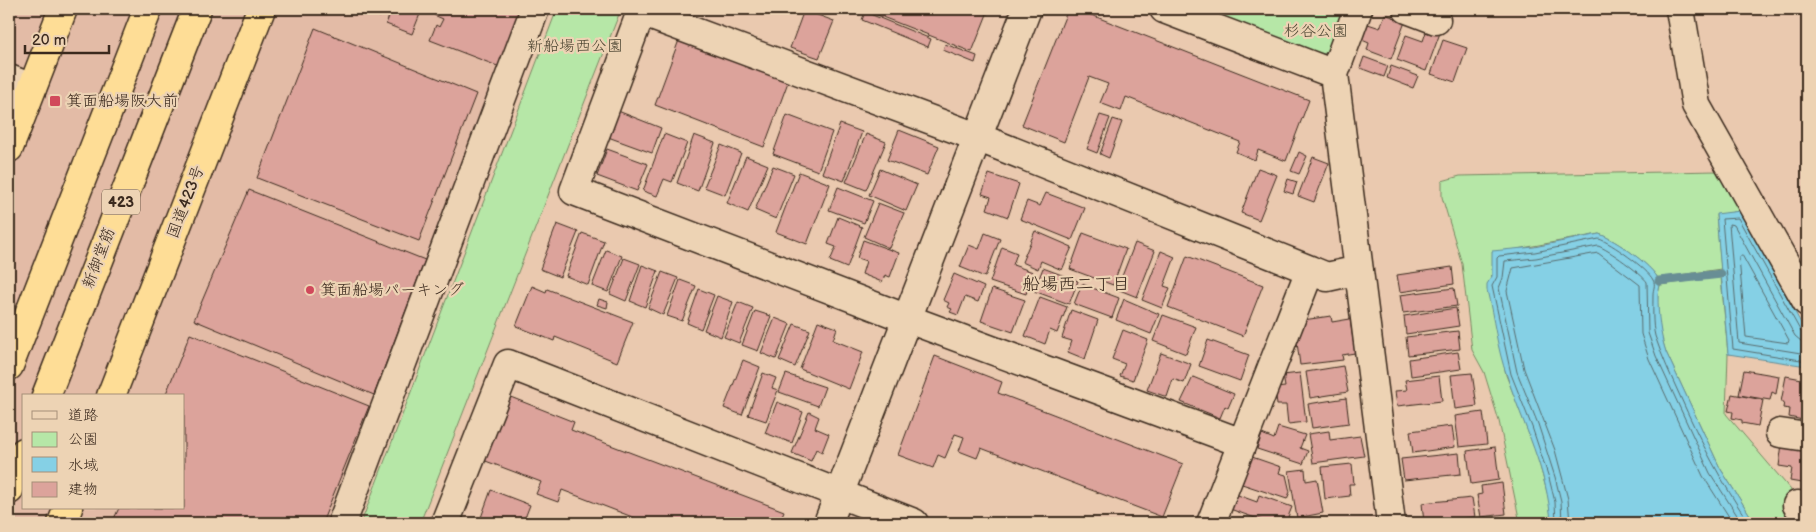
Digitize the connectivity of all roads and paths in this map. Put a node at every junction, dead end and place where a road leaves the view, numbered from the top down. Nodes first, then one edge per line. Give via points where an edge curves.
1 (63, 9) edge
2 (148, 9) edge
3 (197, 9) edge
4 (261, 9) edge
5 (535, 9) edge
6 (1027, 9) edge
7 (1164, 9) edge
8 (1358, 9) edge
9 (1407, 9) edge
10 (1680, 9) edge
11 (1436, 20) dead end
12 (1334, 74) junction
13 (20, 83) edge
14 (978, 137) junction
15 (9, 148) edge
16 (1310, 270) junction
17 (1359, 270) junction
18 (1807, 302) edge
19 (908, 319) junction
20 (9, 366) edge
21 (47, 394) edge
22 (112, 394) edge
23 (1780, 433) dead end
24 (1807, 437) edge
25 (1242, 444) junction
26 (22, 457) edge
27 (9, 490) edge
28 (839, 495) junction
29 (67, 510) edge
30 (62, 523) edge
31 (342, 523) edge
32 (445, 523) edge
33 (828, 523) edge
34 (914, 523) edge
35 (1211, 523) edge
36 (1391, 523) edge

1 - 13 highway
2 - 20 highway, 423
3 - 21 highway, 新御堂筋 / 423
4 - 22 highway, 国道423号
5 - 31 street
6 - 14 street
7 - 12 street
8 - 12 street
9 - 11 street
10 - 18 street via 1696,105
12 - 17 street
13 - 15 highway
14 - 16 street
14 - 19 street
14 - 19 street via 641,12 574,191
16 - 17 street via 1327,277
16 - 25 street
17 - 36 street
19 - 25 street
19 - 28 street
23 - 24 street
25 - 35 street
26 - 27 highway
28 - 32 street via 508,364
28 - 33 street
28 - 34 street
29 - 30 highway

